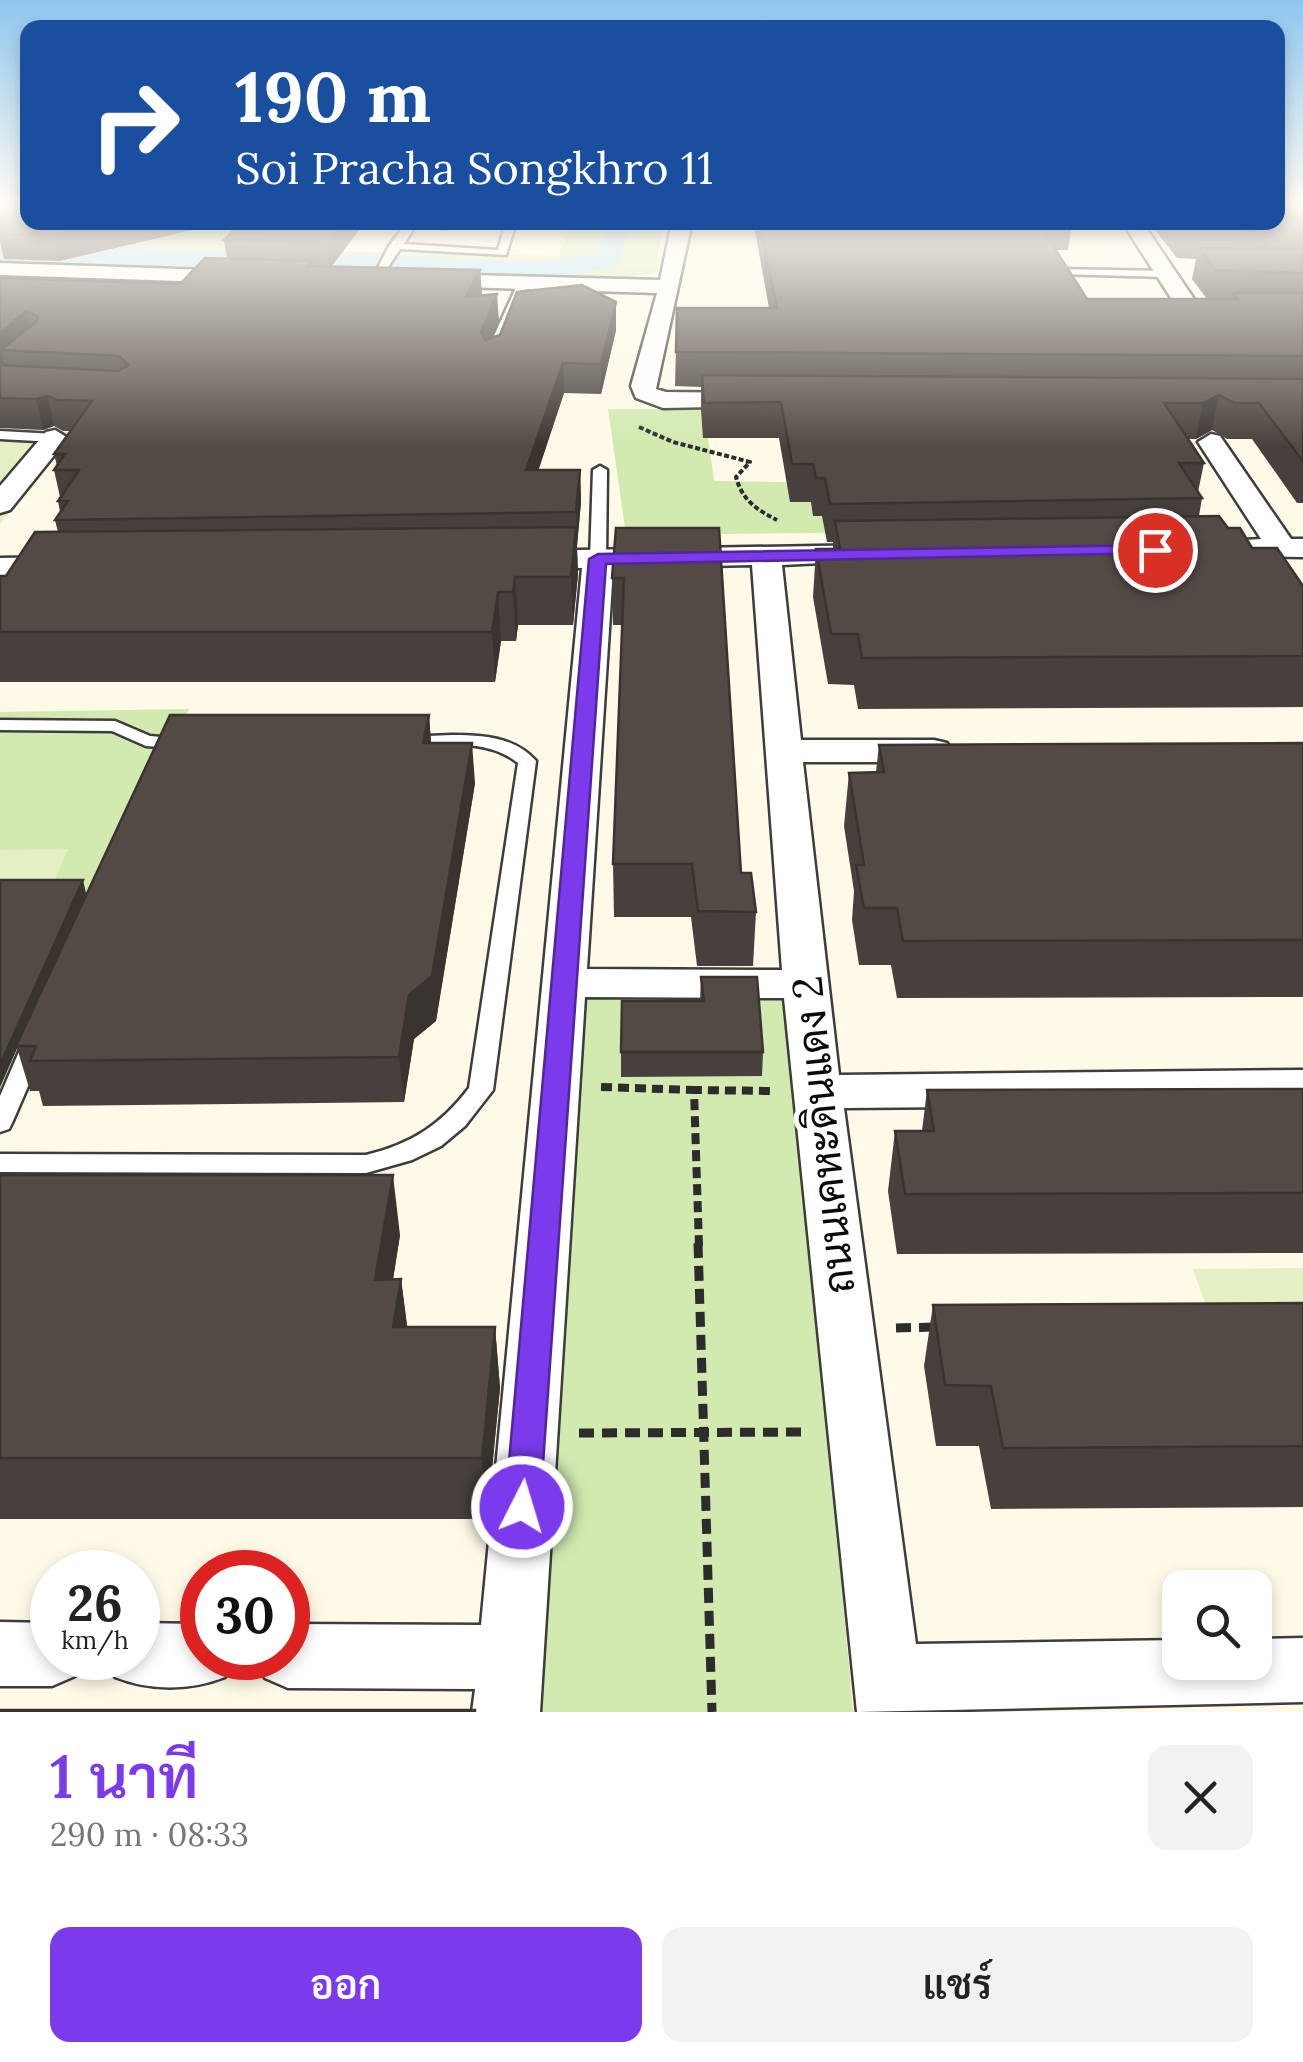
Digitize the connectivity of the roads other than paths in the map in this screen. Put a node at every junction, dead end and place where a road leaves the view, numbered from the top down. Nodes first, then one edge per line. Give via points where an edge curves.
1 (181, 287) edge
2 (521, 287) edge
3 (665, 287) edge
4 (670, 287) joint
5 (1175, 287) edge
6 (58, 294) edge
7 (1303, 315) edge
8 (498, 344) edge
9 (785, 401) edge
10 (0, 435) edge
11 (55, 438) joint
12 (1211, 442) edge
13 (600, 470) dead end
14 (0, 504) edge
15 (772, 538) junction
16 (1293, 548) edge
17 (1175, 550) edge
18 (902, 554) edge
19 (598, 559) junction
20 (498, 560) edge
21 (100, 565) edge
22 (0, 566) edge
23 (0, 725) edge
24 (385, 742) edge
25 (212, 744) edge
26 (784, 751) junction
27 (964, 751) edge
28 (564, 983) junction
29 (805, 984) junction
30 (40, 1032) edge
31 (1303, 1087) edge
32 (818, 1092) junction
33 (0, 1123) edge
34 (0, 1163) edge
35 (0, 1654) edge
36 (30, 1654) edge
37 (310, 1659) edge
38 (1303, 1670) edge
39 (508, 1684) edge
40 (889, 1694) edge

1 - 6 street
2 - 8 lane
3 - 4 street
4 - 9 street via 643,386 652,398
5 - 7 street via 1196,313
10 - 11 lane
11 - 14 street
12 - 16 street
13 - 19 lane
15 - 18 street
15 - 19 street
15 - 26 street, ถนนเคหะดินแดง 2
16 - 17 street
19 - 20 street
19 - 28 street
21 - 22 street
23 - 25 lane via 114,726 162,752
24 - 34 lane via 482,741 514,748 527,761 481,1090 454,1127 409,1155 366,1164
26 - 27 street
26 - 29 street, ถนนเคหะดินแดง 2
28 - 29 street
28 - 39 street
29 - 32 street, ถนนเคหะดินแดง 2
30 - 33 lane
31 - 32 street
32 - 40 street, ถนนเคหะดินแดง 2
35 - 36 street
37 - 39 street
38 - 40 street

